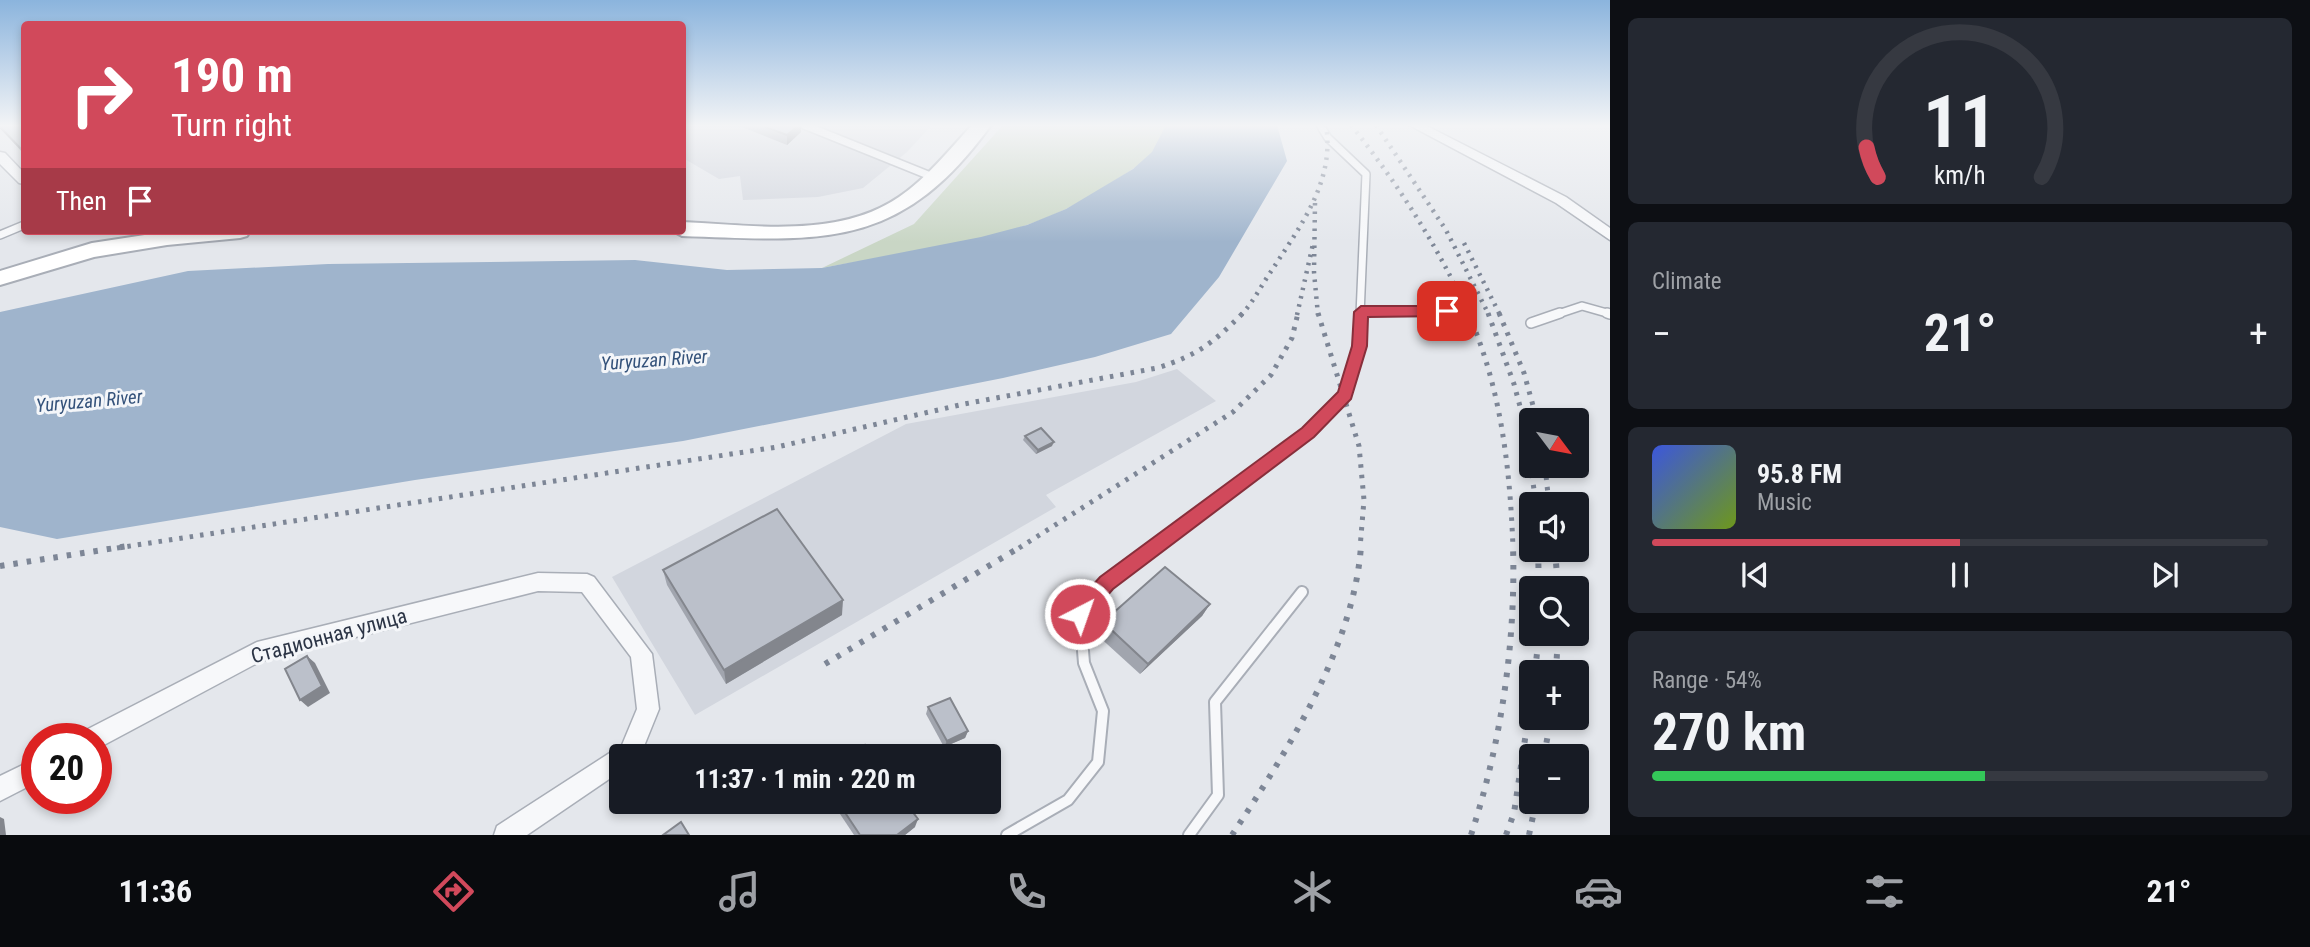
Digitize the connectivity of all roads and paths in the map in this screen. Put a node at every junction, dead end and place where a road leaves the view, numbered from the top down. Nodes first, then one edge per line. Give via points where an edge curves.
1 (8, 164) edge
2 (901, 164) edge
3 (945, 164) edge
4 (1355, 164) edge
5 (1491, 164) edge
6 (21, 177) edge
7 (933, 177) junction
8 (21, 226) edge
9 (686, 229) edge
10 (0, 235) edge
11 (198, 235) edge
12 (1610, 235) edge
13 (0, 278) edge
14 (1447, 311) dead end
15 (1361, 312) junction
16 (1610, 314) edge
17 (1531, 323) dead end
18 (1302, 592) dead end
19 (112, 729) edge
20 (631, 744) edge
21 (609, 767) edge
22 (21, 778) edge
23 (0, 789) edge
24 (506, 835) edge
25 (1007, 835) edge
26 (1189, 835) edge

1 - 6 street
2 - 7 lane
3 - 7 street
4 - 15 lane via 1366,174
5 - 12 street via 1561,200
7 - 9 street via 900,206 859,224 808,232
8 - 10 lane
11 - 13 street via 92,250
14 - 15 lane
15 - 25 lane via 1359,346 1345,395 1308,433 1107,583 1080,614 1084,663 1103,711 1098,762 1068,800
16 - 17 lane via 1582,306
18 - 26 lane via 1215,702 1218,795
19 - 20 street, Стадионная улица via 257,652 538,582 587,583 641,654 648,709
21 - 24 street
22 - 23 street

